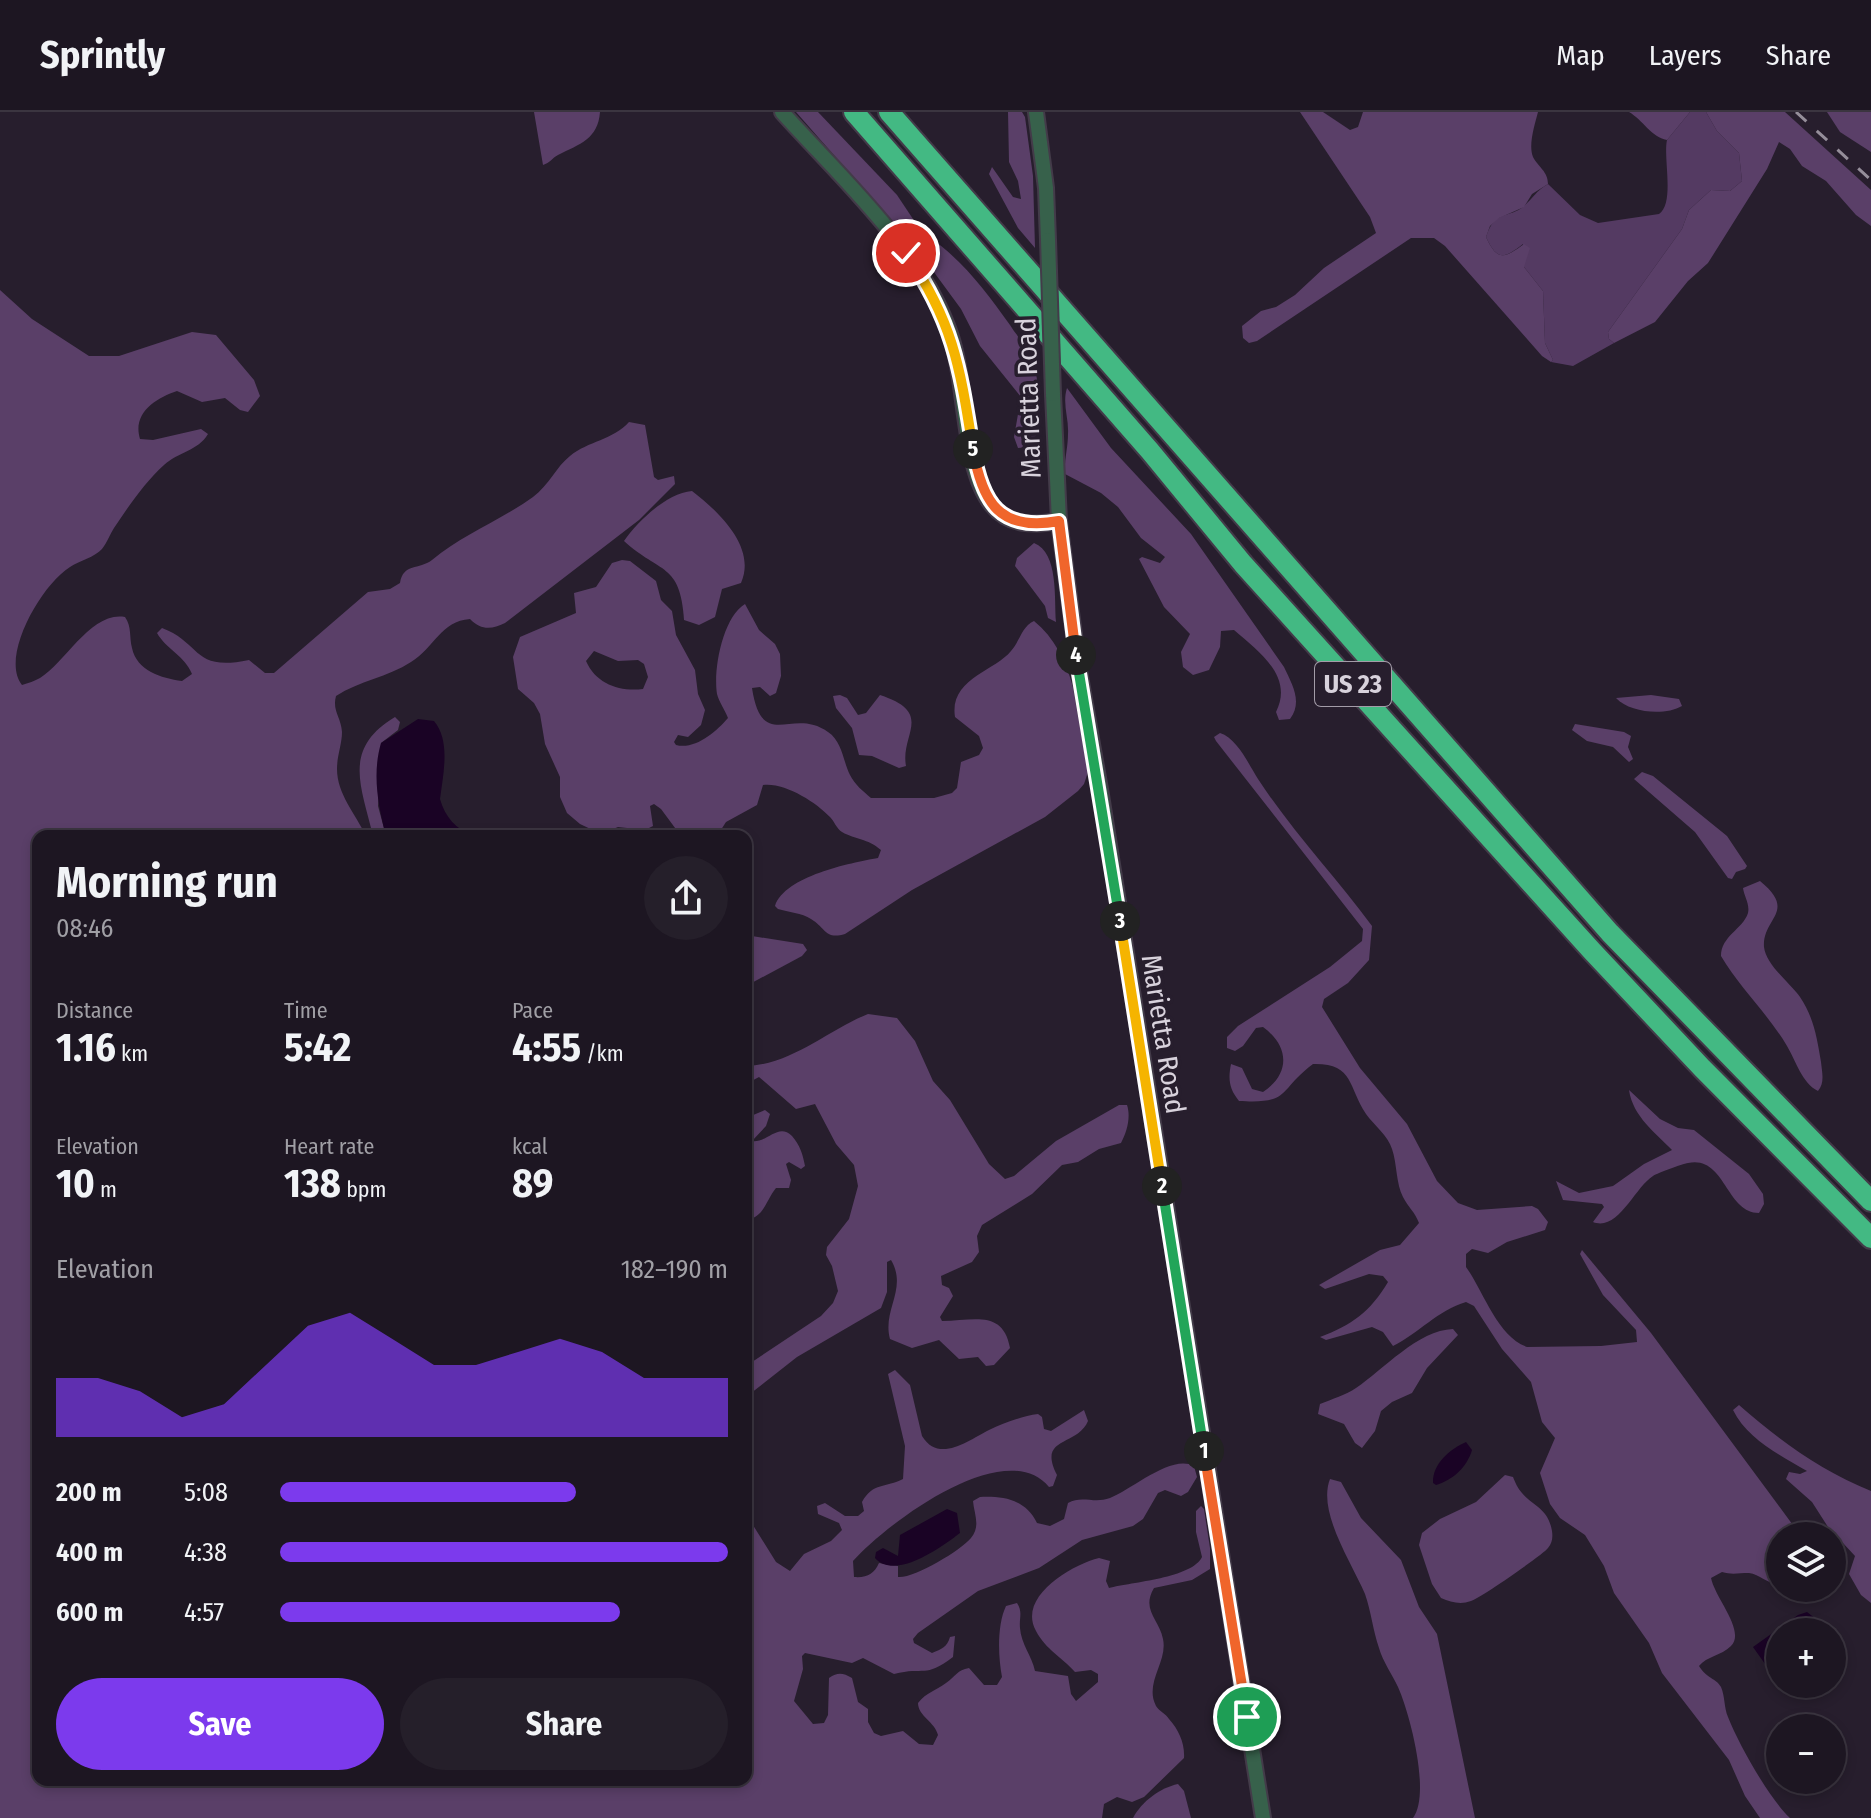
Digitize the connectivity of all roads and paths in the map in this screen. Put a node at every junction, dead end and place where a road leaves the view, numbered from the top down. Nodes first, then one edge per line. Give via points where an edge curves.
1 (782, 112) edge
2 (854, 112) edge
3 (889, 112) edge
4 (1036, 112) edge
5 (1059, 521) junction
6 (1871, 1201) edge
7 (1871, 1238) edge
8 (1263, 1818) edge

1 - 5 street via 906,253 940,309 957,358 977,472 987,497 1000,513 1019,522
2 - 7 highway, US 23 via 1243,564 1592,951
3 - 6 highway, US 23 via 1610,933
4 - 5 street, Marietta Road, bridge via 1046,188
5 - 8 street, Marietta Road

